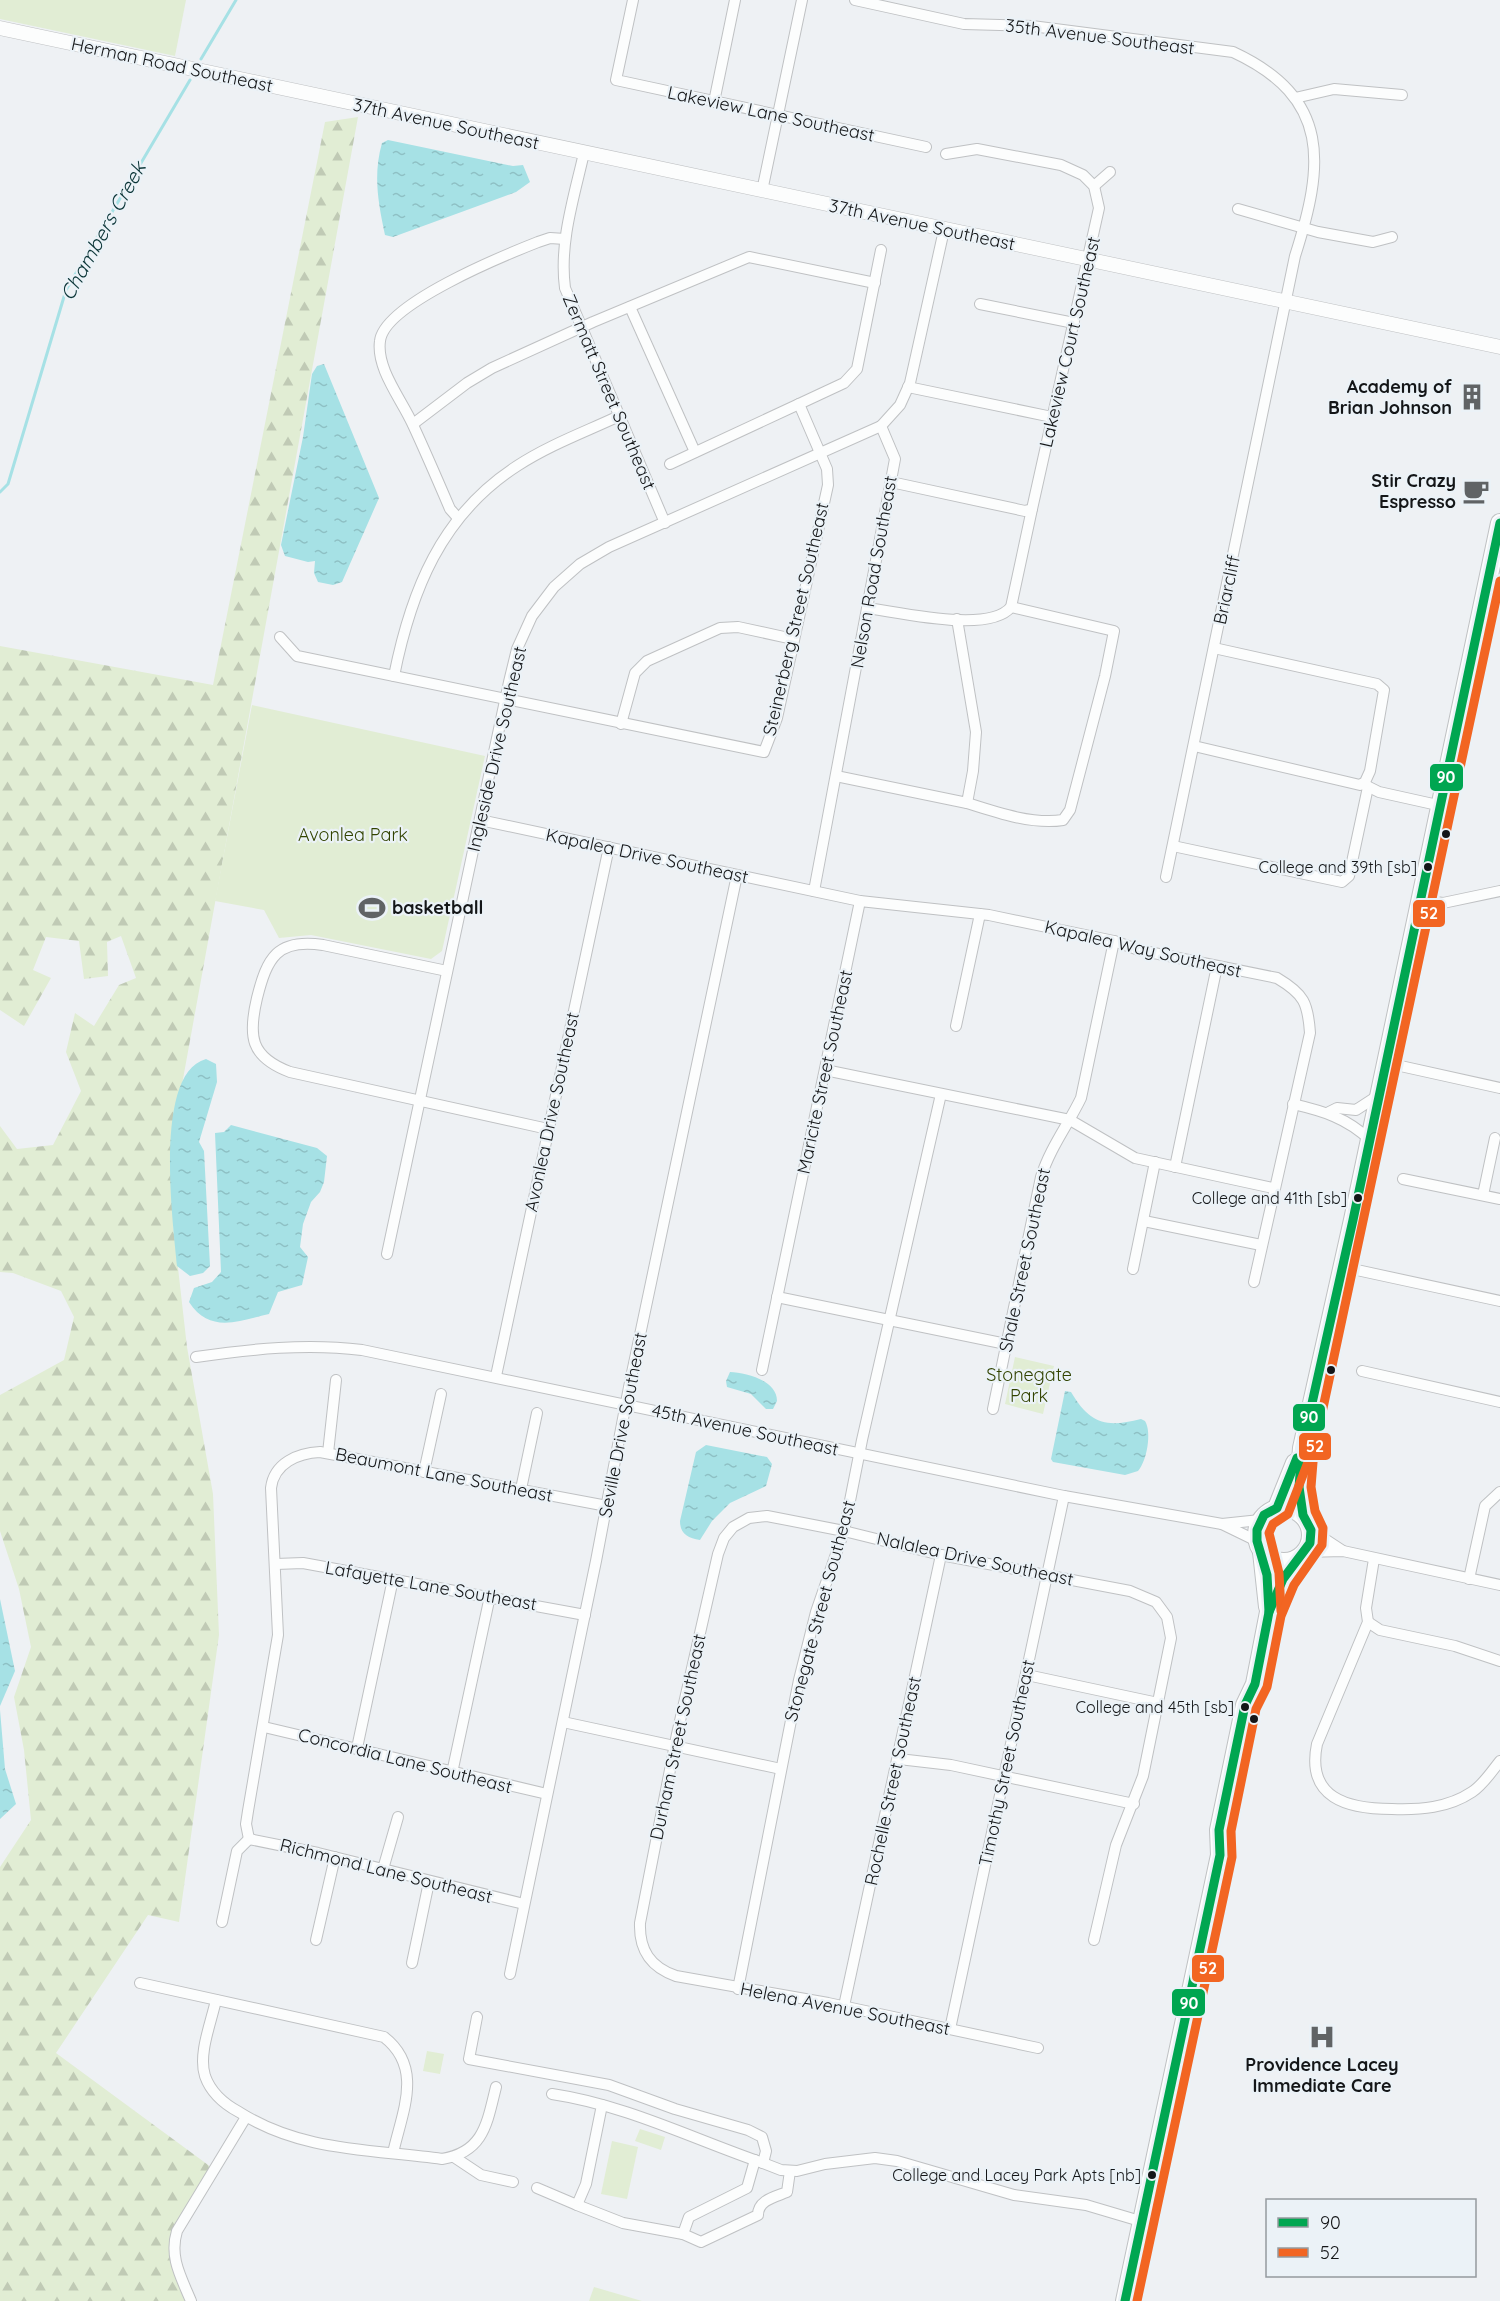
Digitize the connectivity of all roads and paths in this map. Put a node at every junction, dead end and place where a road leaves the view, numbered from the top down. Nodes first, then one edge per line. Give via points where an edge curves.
1 (633, 0) edge
2 (735, 0) edge
3 (802, 0) edge
4 (855, 0) edge
5 (886, 3) edge
6 (0, 28) edge
7 (1402, 95) dead end
8 (1295, 98) junction
9 (714, 102) junction
10 (343, 103) joint
11 (778, 116) junction
12 (926, 147) dead end
13 (584, 153) junction
14 (946, 154) dead end
15 (1110, 172) dead end
16 (1094, 186) junction
17 (762, 191) junction
18 (1238, 209) dead end
19 (1304, 227) junction
20 (944, 230) junction
21 (1392, 237) dead end
22 (565, 239) junction
23 (882, 249) dead end
24 (1088, 260) junction
25 (875, 283) junction
26 (1287, 302) junction
27 (980, 304) dead end
28 (630, 307) junction
29 (1074, 323) junction
30 (585, 325) junction
31 (1500, 347) edge
32 (908, 387) junction
33 (799, 404) junction
34 (619, 416) junction
35 (1052, 417) junction
36 (413, 424) junction
37 (881, 426) junction
38 (694, 452) junction
39 (819, 453) junction
40 (670, 464) dead end
41 (891, 482) junction
42 (1032, 509) junction
43 (458, 518) junction
44 (665, 523) junction
45 (1500, 523) edge
46 (1011, 607) junction
47 (867, 608) junction
48 (957, 619) junction
49 (280, 637) dead end
50 (793, 639) junction
51 (1214, 648) junction
52 (394, 676) junction
53 (506, 701) junction
54 (621, 724) junction
55 (1194, 746) junction
56 (836, 776) junction
57 (1366, 785) junction
58 (967, 803) junction
59 (1442, 806) junction
60 (480, 820) junction
61 (1173, 846) junction
62 (609, 847) junction
63 (737, 875) junction
64 (1166, 878) dead end
65 (814, 891) junction
66 (1500, 891) edge
67 (1422, 900) junction
68 (860, 901) junction
69 (984, 914) junction
70 (1114, 941) junction
71 (1217, 966) junction
72 (447, 971) junction
73 (956, 1026) dead end
74 (1387, 1063) junction
75 (825, 1070) junction
76 (1500, 1088) edge
77 (941, 1094) junction
78 (1380, 1095) junction
79 (420, 1101) junction
80 (1293, 1104) junction
81 (1329, 1112) junction
82 (1070, 1120) junction
83 (548, 1129) junction
84 (1495, 1138) dead end
85 (1370, 1140) junction
86 (1155, 1162) junction
87 (1175, 1167) junction
88 (1403, 1179) dead end
89 (1273, 1188) junction
90 (1483, 1195) junction
91 (1500, 1199) edge
92 (1144, 1221) junction
93 (1261, 1245) junction
94 (387, 1254) dead end
95 (1343, 1267) junction
96 (1133, 1269) dead end
97 (1254, 1282) dead end
98 (777, 1297) junction
99 (1500, 1301) edge
100 (890, 1320) junction
101 (1006, 1344) junction
102 (196, 1357) dead end
103 (762, 1370) dead end
104 (1362, 1371) dead end
105 (496, 1376) junction
106 (336, 1380) dead end
107 (441, 1394) dead end
108 (1500, 1402) edge
109 (625, 1405) junction
110 (993, 1409) dead end
111 (537, 1413) dead end
112 (1302, 1448) junction
113 (328, 1453) junction
114 (860, 1453) junction
115 (424, 1472) junction
116 (521, 1489) junction
117 (1500, 1492) edge
118 (1064, 1496) junction
119 (607, 1506) junction
120 (1277, 1508) junction
121 (749, 1518) joint
122 (1260, 1520) junction
123 (1307, 1523) junction
124 (1222, 1524) junction
125 (844, 1531) junction
126 (1260, 1547) junction
127 (1343, 1551) junction
128 (941, 1556) junction
129 (1300, 1556) junction
130 (1374, 1559) junction
131 (276, 1564) junction
132 (1049, 1574) junction
133 (1469, 1579) junction
134 (393, 1580) junction
135 (1500, 1585) edge
136 (490, 1596) junction
137 (1269, 1612) junction
138 (585, 1615) junction
139 (1368, 1622) junction
140 (1500, 1661) edge
141 (1027, 1675) junction
142 (1158, 1702) junction
143 (563, 1722) junction
144 (264, 1727) junction
145 (675, 1746) junction
146 (357, 1748) junction
147 (899, 1759) junction
148 (1500, 1761) edge
149 (781, 1768) junction
150 (452, 1773) junction
151 (1004, 1776) junction
152 (547, 1794) junction
153 (1134, 1804) junction
154 (398, 1817) dead end
155 (249, 1839) junction
156 (335, 1857) junction
157 (383, 1869) junction
158 (429, 1882) junction
159 (524, 1904) junction
160 (222, 1922) dead end
161 (316, 1940) dead end
162 (1094, 1940) dead end
163 (412, 1963) dead end
164 (655, 1965) joint
165 (510, 1974) dead end
166 (140, 1983) dead end
167 (738, 1989) junction
168 (216, 2000) junction
169 (844, 2006) junction
170 (477, 2017) dead end
171 (950, 2029) junction
172 (1038, 2048) dead end
173 (591, 2081) junction
174 (496, 2087) dead end
175 (552, 2094) dead end
176 (586, 2100) junction
177 (602, 2105) junction
178 (246, 2117) junction
179 (393, 2153) junction
180 (454, 2157) junction
181 (759, 2161) junction
182 (790, 2171) junction
183 (513, 2182) dead end
184 (537, 2188) dead end
185 (577, 2205) junction
186 (1140, 2221) junction
187 (683, 2235) junction
188 (191, 2301) edge
189 (1125, 2301) edge

1 - 9 street, Lakeview Lane Southeast via 616,80
2 - 9 street
3 - 11 street
4 - 5 street, 35th Avenue Southeast
5 - 8 street, 35th Avenue Southeast via 964,24 1032,26 1233,52 1260,64 1285,84
6 - 10 street, Herman Road Southeast
7 - 8 street via 1334,89
8 - 19 street, 35th Avenue Southeast via 1312,132 1315,161 1312,198
9 - 11 street, Lakeview Lane Southeast
10 - 13 street, 37th Avenue Southeast
11 - 12 street, Lakeview Lane Southeast
11 - 17 street
13 - 17 street, 37th Avenue Southeast
13 - 22 street, Zermatt Street Southeast
14 - 16 street via 977,149 1061,165 1083,175
15 - 16 street
16 - 24 street, Lakeview Court Southeast via 1099,208
17 - 20 street, 37th Avenue Southeast
18 - 19 street
19 - 21 street via 1373,242
19 - 26 street, Briarcliff
20 - 24 street, 37th Avenue Southeast
20 - 32 street
22 - 30 street, Zermatt Street Southeast via 565,288
22 - 36 street via 538,242 463,275 388,322 380,341 382,361
23 - 25 street
24 - 26 street, 37th Avenue Southeast
24 - 29 street, Lakeview Court Southeast
25 - 28 street via 749,257
25 - 33 street via 857,369 844,383
26 - 31 street, 37th Avenue Southeast
26 - 51 street, Briarcliff
27 - 29 street
28 - 30 street
28 - 38 street
29 - 35 street, Lakeview Court Southeast
30 - 34 street, Zermatt Street Southeast
30 - 36 street via 492,368
32 - 35 street
32 - 37 street via 900,405
33 - 38 street
33 - 39 street, Steinerberg Street Southeast
34 - 43 street via 553,445 517,466
34 - 44 street, Zermatt Street Southeast
35 - 42 street, Lakeview Court Southeast
36 - 43 street via 450,509
37 - 39 street, Ingleside Drive Southeast
37 - 41 street, Nelson Road Southeast via 895,459
38 - 40 street
39 - 44 street, Ingleside Drive Southeast
39 - 50 street, Steinerberg Street Southeast via 828,485
41 - 42 street via 1026,512
41 - 47 street, Nelson Road Southeast
42 - 46 street, Lakeview Court Southeast
43 - 52 street via 417,589
44 - 53 street, Ingleside Drive Southeast via 590,558 554,587 521,638
45 - 59 main road
46 - 48 street via 996,617
46 - 58 street via 1113,632 1105,676 1070,810 1063,819 1029,819
47 - 48 street
47 - 56 street, Nelson Road Southeast
48 - 58 street via 976,732
49 - 52 street, Steinerberg Street Southeast via 297,656
50 - 54 street via 738,627 720,628 647,661 635,673
50 - 54 street, Steinerberg Street Southeast via 777,718 764,752
51 - 55 street, Briarcliff
51 - 57 street via 1377,684 1384,690
52 - 53 street, Steinerberg Street Southeast
53 - 54 street, Steinerberg Street Southeast
53 - 60 street, Ingleside Drive Southeast
55 - 57 street
55 - 61 street, Briarcliff
56 - 58 street
56 - 65 street, Nelson Road Southeast
57 - 59 street
57 - 61 street via 1348,876 1342,882
59 - 67 main road
60 - 62 street, Kapalea Drive Southeast
60 - 72 street, Ingleside Drive Southeast
61 - 64 street, Briarcliff
62 - 63 street, Kapalea Drive Southeast
62 - 83 street, Avonlea Drive Southeast
63 - 65 street, Kapalea Drive Southeast
63 - 109 street, Seville Drive Southeast
65 - 68 street, Kapalea Drive Southeast
66 - 67 street via 1443,903
67 - 74 main road
68 - 69 street
68 - 75 street, Maricite Street Southeast
69 - 70 street, Kapalea Way Southeast
69 - 73 street
70 - 71 street, Kapalea Way Southeast via 1138,950
70 - 82 street, Shale Street Southeast via 1081,1098
71 - 80 street, Kapalea Way Southeast via 1277,978 1295,989 1308,1008 1310,1033
71 - 87 street
72 - 79 street, Ingleside Drive Southeast
72 - 79 street via 323,945 297,944 280,950 269,960 253,1017 255,1045 275,1067
74 - 76 street
74 - 78 main road
75 - 77 street
75 - 98 street, Maricite Street Southeast
77 - 82 street
77 - 100 street, Stonegate Street Southeast
78 - 81 street via 1356,1110 1337,1108
78 - 85 main road
79 - 83 street
79 - 94 street, Ingleside Drive Southeast
80 - 81 street
80 - 89 street
81 - 85 street via 1354,1124
82 - 86 street via 1135,1158
82 - 101 street, Shale Street Southeast via 1049,1153 1041,1177
83 - 105 street, Avonlea Drive Southeast
84 - 90 street
85 - 95 main road
86 - 87 street
86 - 92 street
87 - 89 street
88 - 90 street
89 - 93 street
90 - 91 street
92 - 93 street
92 - 96 street
93 - 97 street
95 - 99 street
95 - 112 main road
98 - 100 street
98 - 103 street, Maricite Street Southeast
100 - 101 street
100 - 114 street, Stonegate Street Southeast
101 - 110 street, Shale Street Southeast
102 - 105 street, 45th Avenue Southeast via 321,1345
104 - 108 street
105 - 109 street, 45th Avenue Southeast
106 - 113 street
107 - 115 street
109 - 114 street, 45th Avenue Southeast
109 - 119 street, Seville Drive Southeast
111 - 116 street
112 - 120 main road
112 - 123 main road via 1299,1487
113 - 115 street, Beaumont Lane Southeast
113 - 131 street, Beaumont Lane Southeast via 311,1452 282,1465 274,1475 271,1488
114 - 118 street, 45th Avenue Southeast
114 - 125 street, Stonegate Street Southeast
115 - 116 street, Beaumont Lane Southeast
116 - 119 street, Beaumont Lane Southeast
117 - 133 street via 1485,1506
118 - 124 street, 45th Avenue Southeast
118 - 132 street, Timothy Street Southeast
119 - 138 street, Seville Drive Southeast
120 - 122 main road
120 - 123 main road via 1291,1508
121 - 125 street, Nalalea Drive Southeast via 767,1516
121 - 145 street, Durham Street Southeast via 733,1527 722,1544
122 - 124 street, 45th Avenue Southeast
122 - 126 main road
123 - 127 street
123 - 129 main road via 1310,1543
124 - 126 street, 45th Avenue Southeast
125 - 128 street, Nalalea Drive Southeast
125 - 149 street, Stonegate Street Southeast via 816,1612
126 - 129 main road via 1279,1562
126 - 137 main road
127 - 129 street
127 - 130 street
128 - 132 street, Nalalea Drive Southeast
128 - 147 street, Rochelle Street Southeast
129 - 137 main road
130 - 133 street
130 - 139 street via 1366,1608
131 - 134 street, Lafayette Lane Southeast via 303,1563
131 - 144 street via 278,1635
132 - 141 street, Timothy Street Southeast
132 - 142 street, Nalalea Drive Southeast via 1140,1593 1161,1608 1170,1625 1171,1638
133 - 135 street
134 - 136 street, Lafayette Lane Southeast
134 - 146 street
136 - 138 street, Lafayette Lane Southeast
136 - 150 street
137 - 186 main road via 1255,1684 1245,1705 1219,1830 1220,1855
138 - 143 street, Seville Drive Southeast
139 - 140 street via 1380,1630 1455,1646
139 - 148 street via 1317,1744 1317,1779 1331,1796 1366,1809 1424,1810 1473,1792
141 - 142 street
141 - 151 street, Timothy Street Southeast
142 - 153 street
143 - 145 street
143 - 152 street, Seville Drive Southeast
144 - 146 street, Concordia Lane Southeast
144 - 155 street via 246,1824
145 - 149 street
145 - 164 street, Durham Street Southeast via 640,1923 642,1948
146 - 150 street, Concordia Lane Southeast
147 - 151 street
147 - 169 street, Rochelle Street Southeast
149 - 167 street, Stonegate Street Southeast
150 - 152 street, Concordia Lane Southeast
151 - 153 street
151 - 171 street, Timothy Street Southeast
152 - 159 street, Seville Drive Southeast
153 - 162 street via 1116,1845
154 - 157 street
155 - 156 street, Richmond Lane Southeast
155 - 160 street via 237,1851
156 - 157 street, Richmond Lane Southeast
156 - 161 street
157 - 158 street, Richmond Lane Southeast
158 - 159 street, Richmond Lane Southeast
158 - 163 street
159 - 165 street, Seville Drive Southeast
164 - 167 street, Helena Avenue Southeast via 676,1976
166 - 168 street
167 - 169 street, Helena Avenue Southeast
168 - 178 street via 204,2058 205,2076 213,2092
168 - 179 street via 377,2034 392,2043 403,2057 408,2074
169 - 171 street, Helena Avenue Southeast
170 - 173 street via 469,2059
171 - 172 street, Helena Avenue Southeast
173 - 176 street
173 - 181 street via 748,2130 762,2137 766,2151
174 - 180 street via 483,2133 469,2149
175 - 176 street
176 - 177 street
177 - 181 street
177 - 185 street via 586,2184
178 - 179 street via 289,2138 316,2145
178 - 188 street via 177,2231 172,2246 174,2261
179 - 180 street
180 - 183 street via 481,2175
181 - 182 street
181 - 187 street via 747,2188 689,2217
182 - 186 street via 887,2159 1014,2195 1086,2205
182 - 187 street via 787,2193 762,2203 758,2215 701,2242
184 - 185 street
185 - 187 street via 623,2223
186 - 189 main road

